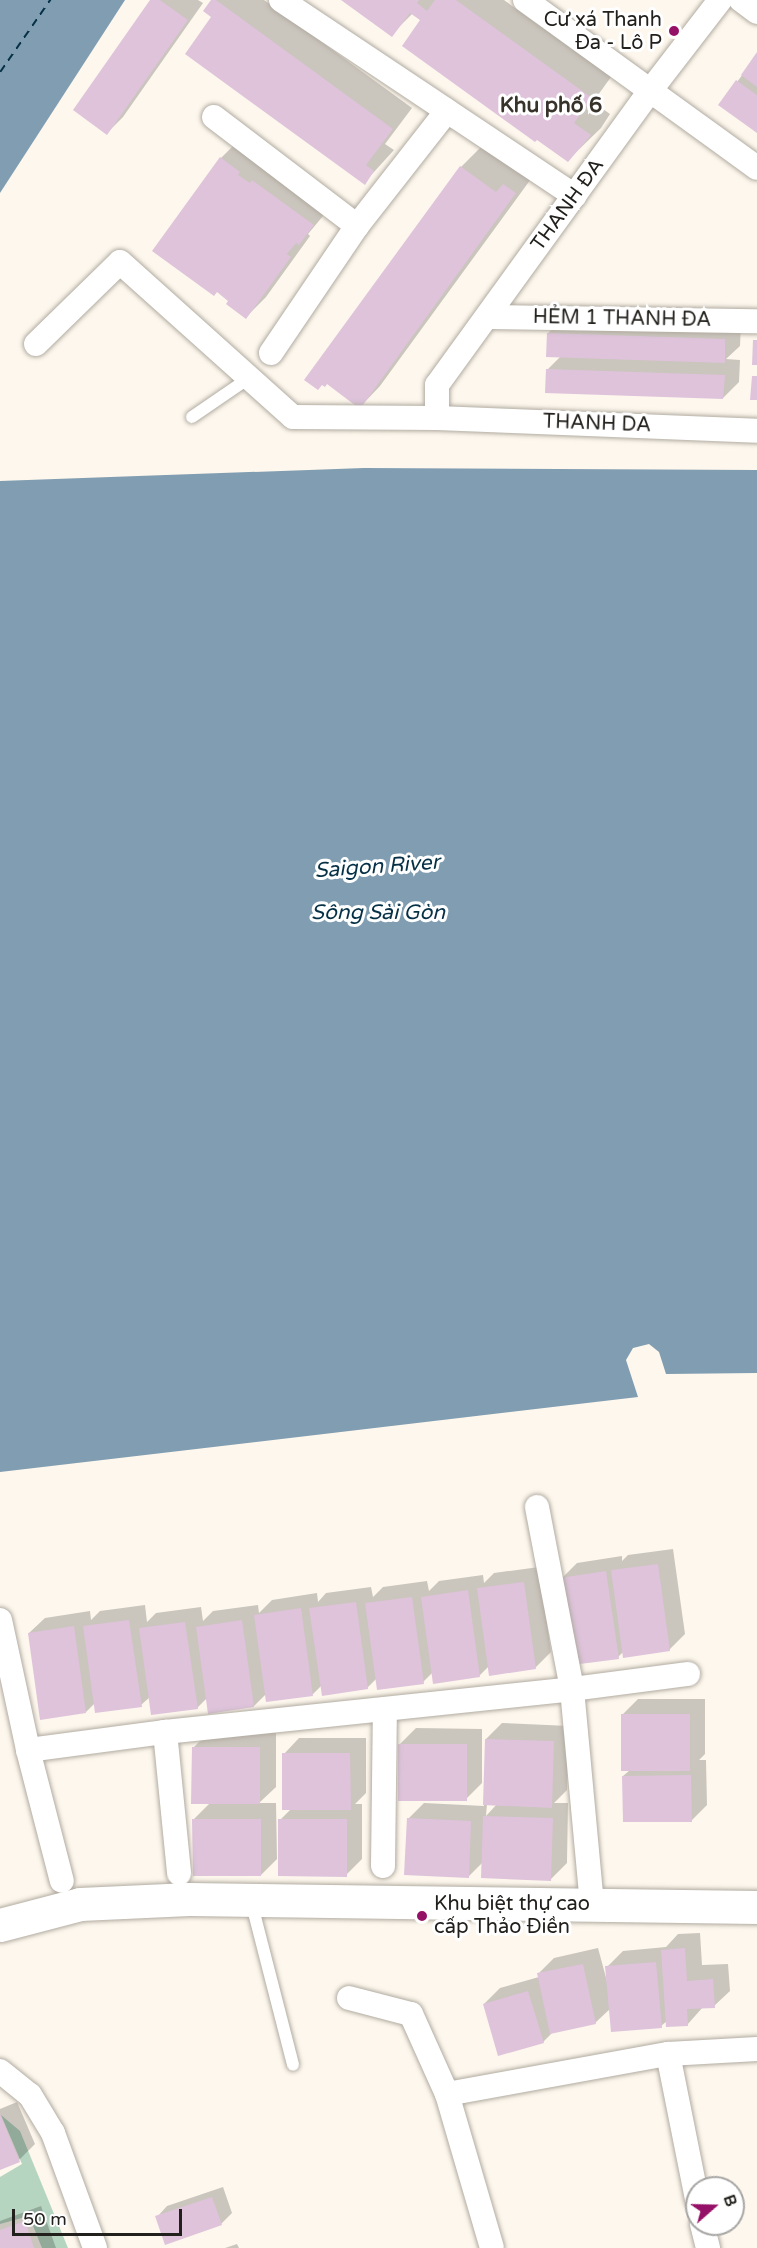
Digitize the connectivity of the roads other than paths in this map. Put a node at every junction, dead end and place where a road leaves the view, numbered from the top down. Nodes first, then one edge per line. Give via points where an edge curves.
1 (281, 0) edge
2 (525, 0) edge
3 (720, 0) edge
4 (741, 0) edge
5 (757, 12) edge
6 (650, 92) junction
7 (447, 111) junction
8 (214, 117) dead end
9 (757, 168) edge
10 (574, 196) junction
11 (357, 226) junction
12 (488, 316) junction
13 (757, 321) edge
14 (36, 344) dead end
15 (271, 353) dead end
16 (249, 378) junction
17 (192, 417) dead end
18 (437, 418) junction
19 (757, 431) edge
20 (537, 1507) dead end
21 (0, 1620) edge
22 (688, 1674) dead end
23 (572, 1689) junction
24 (385, 1710) junction
25 (165, 1732) junction
26 (28, 1750) junction
27 (383, 1866) dead end
28 (179, 1873) dead end
29 (70, 1893) junction
30 (251, 1900) junction
31 (592, 1904) junction
32 (757, 1907) edge
33 (0, 1925) edge
34 (349, 1998) dead end
35 (757, 2049) edge
36 (668, 2054) junction
37 (293, 2065) dead end
38 (0, 2071) edge
39 (447, 2094) junction
40 (692, 2176) edge
41 (95, 2248) edge
42 (492, 2248) edge

1 - 7 street
2 - 6 street
3 - 6 street, THANH ĐA
4 - 5 street
6 - 9 street
6 - 10 street, THANH ĐA
7 - 10 street
7 - 11 street
8 - 11 street
10 - 12 street, THANH ĐA
11 - 15 street
12 - 13 street, HẺM 1 THANH ĐA
12 - 18 street, THANH ĐA via 437,385
14 - 16 street, THANH DA via 120,262
16 - 17 lane
16 - 18 street, THANH DA via 293,417
18 - 19 street, THANH DA
20 - 23 street
21 - 26 street
22 - 23 street
23 - 24 street
23 - 31 street
24 - 25 street
24 - 27 street
25 - 26 street
25 - 28 street
26 - 29 street
29 - 30 main road
29 - 33 main road
30 - 31 main road
30 - 37 lane
31 - 32 main road
34 - 39 street via 411,2014
35 - 36 street
36 - 39 street
36 - 40 street
38 - 41 street via 30,2095 53,2133
39 - 42 street

